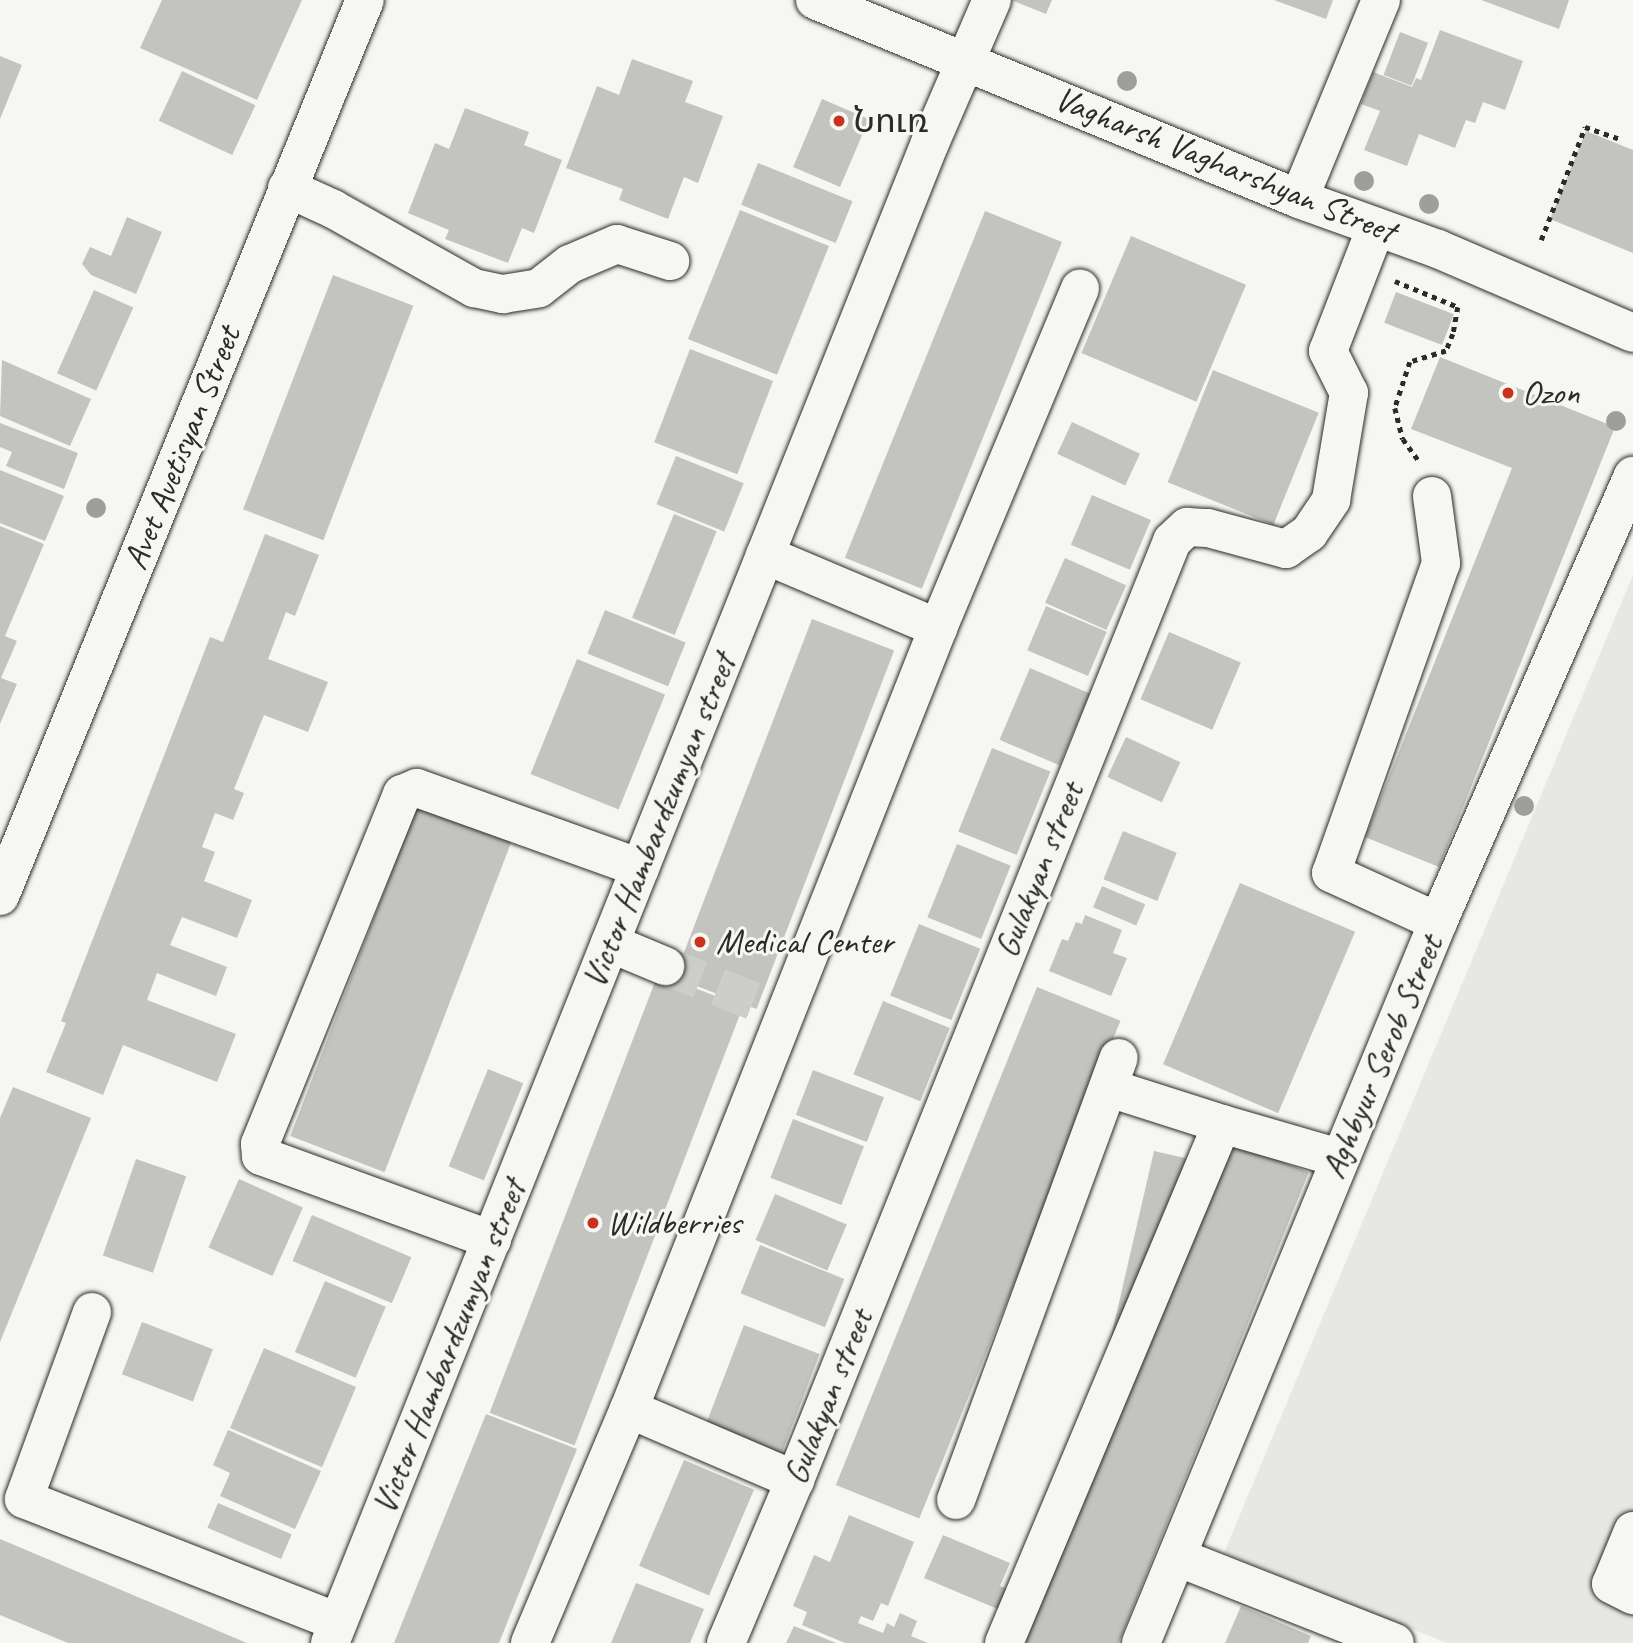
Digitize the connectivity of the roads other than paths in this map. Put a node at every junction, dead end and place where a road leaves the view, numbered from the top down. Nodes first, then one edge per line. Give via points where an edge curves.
1 (365, 0) edge
2 (816, 0) edge
3 (992, 0) edge
4 (1381, 0) edge
5 (964, 60) junction
6 (287, 188) junction
7 (1299, 199) junction
8 (1376, 227) junction
9 (670, 261) dead end
10 (1080, 289) dead end
11 (1633, 333) edge
12 (1633, 476) edge
13 (1432, 496) road end
14 (765, 555) junction
15 (938, 628) junction
16 (640, 868) junction
17 (0, 896) edge
18 (1438, 922) junction
19 (610, 943) junction
20 (664, 966) tunnel mouth
21 (1222, 1124) junction
22 (1339, 1158) junction
23 (492, 1240) junction
24 (92, 1312) dead end
25 (629, 1409) junction
26 (796, 1480) junction
27 (956, 1500) dead end
28 (1633, 1531) edge
29 (1177, 1557) junction
30 (1633, 1595) edge
31 (1317, 1629) edge
32 (334, 1633) edge
33 (530, 1643) edge
34 (726, 1643) edge
35 (1004, 1643) edge
36 (1141, 1643) edge
37 (1395, 1643) edge

1 - 6 street, Avet Avetisyan Street
2 - 5 street, Vagharsh Vagharshyan Street
3 - 5 street, Victor Hambardzumyan street
4 - 7 street
5 - 7 street, Vagharsh Vagharshyan Street
5 - 14 street, Victor Hambardzumyan street
6 - 9 street via 474,288 503,294 539,288 570,264 617,244
6 - 17 street, Avet Avetisyan Street
7 - 8 street, Vagharsh Vagharshyan Street
8 - 11 street, Vagharsh Vagharshyan Street
8 - 26 street, Gulakyan street via 1328,351 1349,393 1331,500 1309,533 1286,549 1208,528 1187,527 1172,541
10 - 15 street
12 - 18 street, Aghbyur Serob Street
13 - 18 street via 1441,563 1331,873
14 - 15 street
14 - 16 street, Victor Hambardzumyan street
15 - 25 street via 770,1007
16 - 19 street, Victor Hambardzumyan street
16 - 23 street via 417,788 402,794 260,1144 261,1156
18 - 22 street, Aghbyur Serob Street
19 - 20 street
19 - 23 street, Victor Hambardzumyan street
21 - 22 street
21 - 27 street via 1114,1073
21 - 35 street
22 - 29 street, Aghbyur Serob Street
23 - 32 street, Victor Hambardzumyan street
24 - 32 street via 24,1499
25 - 26 street
25 - 33 street
26 - 34 street, Gulakyan street
28 - 30 street via 1611,1584
29 - 31 street
29 - 36 street, Aghbyur Serob Street
31 - 37 street

